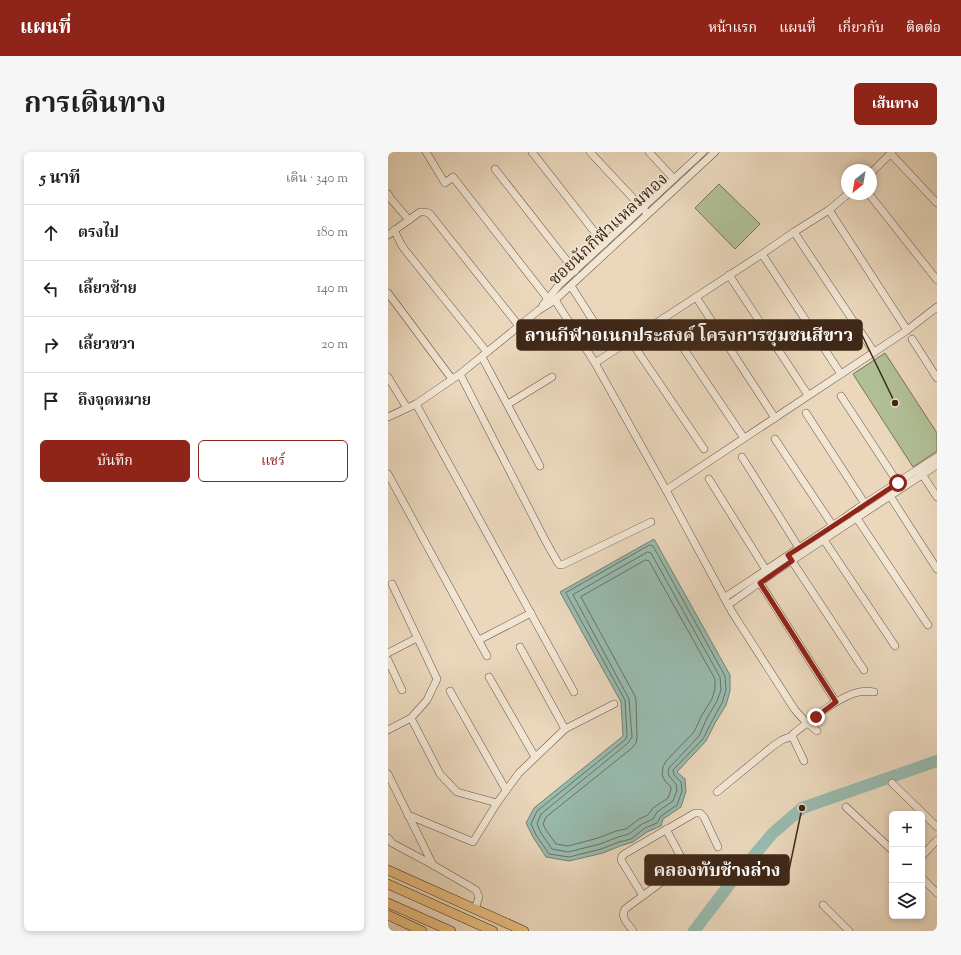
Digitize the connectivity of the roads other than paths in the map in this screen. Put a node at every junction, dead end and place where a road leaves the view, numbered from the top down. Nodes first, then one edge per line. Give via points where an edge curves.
1 (426, 152) edge
2 (532, 152) edge
3 (590, 152) edge
4 (648, 152) edge
5 (703, 152) edge
6 (715, 152) edge
7 (891, 153) edge
8 (877, 167) edge
9 (495, 168) dead end
10 (674, 179) junction
11 (388, 194) edge
12 (841, 200) edge
13 (875, 200) edge
14 (937, 203) edge
15 (643, 208) junction
16 (829, 210) junction
17 (648, 214) junction
18 (409, 220) junction
19 (394, 230) junction
20 (794, 232) junction
21 (388, 235) edge
22 (604, 244) junction
23 (762, 254) junction
24 (575, 271) junction
25 (729, 275) junction
26 (937, 280) edge
27 (571, 286) junction
28 (388, 293) edge
29 (696, 297) junction
30 (551, 300) junction
31 (937, 307) edge
32 (663, 318) junction
33 (519, 326) junction
34 (908, 330) junction
35 (603, 336) dead end
36 (630, 340) junction
37 (912, 340) dead end
38 (874, 352) junction
39 (485, 354) junction
40 (596, 363) junction
41 (460, 374) junction
42 (840, 374) junction
43 (552, 377) dead end
44 (388, 378) edge
45 (937, 378) edge
46 (452, 379) junction
47 (808, 395) junction
48 (841, 396) dead end
49 (416, 404) junction
50 (508, 404) junction
51 (407, 408) junction
52 (806, 413) dead end
53 (388, 417) edge
54 (775, 418) junction
55 (744, 438) junction
56 (775, 439) dead end
57 (704, 449) dead end
58 (742, 457) dead end
59 (937, 457) edge
60 (937, 465) edge
61 (540, 466) dead end
62 (920, 472) junction
63 (388, 474) edge
64 (709, 479) dead end
65 (898, 483) junction
66 (666, 490) junction
67 (890, 496) junction
68 (937, 497) edge
69 (865, 504) junction
70 (855, 515) junction
71 (651, 522) dead end
72 (833, 526) junction
73 (824, 540) junction
74 (799, 548) junction
75 (790, 558) junction
76 (937, 569) edge
77 (766, 570) junction
78 (760, 583) junction
79 (392, 584) dead end
80 (724, 598) junction
81 (728, 605) junction
82 (531, 613) junction
83 (928, 625) dead end
84 (417, 638) junction
85 (478, 640) junction
86 (894, 646) dead end
87 (520, 647) dead end
88 (388, 653) edge
89 (487, 656) dead end
90 (388, 660) edge
91 (864, 670) dead end
92 (489, 677) dead end
93 (402, 690) dead end
94 (450, 691) dead end
95 (574, 692) dead end
96 (874, 692) dead end
97 (836, 702) junction
98 (614, 704) dead end
99 (411, 718) junction
100 (808, 723) junction
101 (565, 729) junction
102 (388, 730) edge
103 (817, 731) dead end
104 (792, 736) junction
105 (536, 757) junction
106 (804, 761) dead end
107 (388, 774) edge
108 (892, 783) dead end
109 (506, 790) junction
110 (717, 792) dead end
111 (497, 802) junction
112 (846, 807) dead end
113 (408, 815) junction
114 (937, 827) edge
115 (666, 829) junction
116 (388, 838) edge
117 (937, 840) edge
118 (718, 847) dead end
119 (889, 847) edge
120 (925, 853) edge
121 (433, 865) junction
122 (388, 870) edge
123 (388, 873) edge
124 (413, 881) junction
125 (925, 881) edge
126 (388, 884) edge
127 (937, 893) edge
128 (643, 896) junction
129 (388, 903) edge
130 (823, 905) dead end
131 (476, 909) junction
132 (388, 915) edge
133 (422, 931) edge
134 (451, 931) edge
135 (493, 931) edge
136 (524, 931) edge
137 (629, 931) edge
138 (633, 931) edge
139 (849, 931) edge

1 - 30 street via 445,183 453,177
2 - 22 street
3 - 15 street
4 - 10 street
5 - 10 street, ซอยนักกีฬาแหลมทอง
6 - 17 street, ซอยนักกีฬาแหลมทอง
7 - 8 street
7 - 14 street
9 - 24 street
10 - 15 street, ซอยนักกีฬาแหลมทอง
11 - 18 street
12 - 16 street
13 - 26 street
15 - 17 street
15 - 22 street, ซอยนักกีฬาแหลมทอง
16 - 20 street
16 - 34 street
17 - 27 street, ซอยนักกีฬาแหลมทอง
18 - 19 street
18 - 33 street via 420,212 430,214
19 - 21 street
19 - 39 street via 405,250
20 - 23 street
20 - 38 street
22 - 24 street, ซอยนักกีฬาแหลมทอง
23 - 25 street
23 - 42 street
24 - 30 street, ซอยนักกีฬาแหลมทอง via 559,286
25 - 29 street
25 - 47 street
27 - 30 street, ซอยนักกีฬาแหลมทอง
27 - 35 street
28 - 46 street
29 - 32 street
29 - 54 street
30 - 33 street, ซอยนักกีฬาแหลมทอง
30 - 40 street
31 - 34 street
32 - 36 street
32 - 55 street
33 - 39 street, ซอยนักกีฬาแหลมทอง
34 - 38 street
36 - 40 street
36 - 57 street
37 - 45 street
38 - 42 street
39 - 41 street, ซอยนักกีฬาแหลมทอง
39 - 50 street
40 - 66 street
41 - 46 street, ซอยนักกีฬาแหลมทอง
41 - 71 street via 560,565
42 - 47 street
43 - 50 street
44 - 51 street
46 - 49 street, ซอยนักกีฬาแหลมทอง
47 - 54 street
48 - 65 street
49 - 51 street, ซอยนักกีฬาแหลมทอง
49 - 82 street
50 - 61 street
51 - 53 street, ซอยนักกีฬาแหลมทอง
52 - 69 street
54 - 55 street
55 - 66 street
56 - 72 street
58 - 74 street
59 - 62 street
60 - 62 street
62 - 65 street
62 - 67 street
62 - 68 street
63 - 85 street
64 - 77 street
65 - 69 street
66 - 80 street
67 - 70 street
67 - 76 street
69 - 70 street
70 - 72 street
70 - 73 street
70 - 83 street
72 - 74 street
73 - 75 street
73 - 86 street
74 - 75 street
75 - 77 street
75 - 78 street
75 - 91 street
77 - 80 street
78 - 81 street
78 - 97 street
79 - 84 street
80 - 81 street
81 - 100 street via 795,710
82 - 85 street
82 - 95 street
84 - 88 street
84 - 99 street via 437,679 427,700
85 - 89 street
87 - 101 street
90 - 93 street
92 - 105 street
94 - 109 street
96 - 97 street via 855,693
97 - 100 street
98 - 101 street
99 - 102 street
99 - 111 street via 440,774 457,792
100 - 103 street
100 - 104 street
101 - 105 street
104 - 106 street
104 - 110 street via 782,740
105 - 109 street
107 - 113 street
108 - 114 street
109 - 111 street
111 - 113 street via 473,842
112 - 119 street
113 - 121 street
115 - 118 street via 695,812 700,813
115 - 128 street via 684,864
115 - 128 street via 622,856 621,860
116 - 121 street via 392,843
117 - 120 street
121 - 131 street via 476,890 479,897
122 - 124 main road
123 - 124 main road
124 - 131 main road
125 - 127 street
126 - 135 main road
128 - 138 street via 625,909 623,914 623,918
129 - 134 main road
130 - 139 street
131 - 136 main road
132 - 133 main road
137 - 138 street

